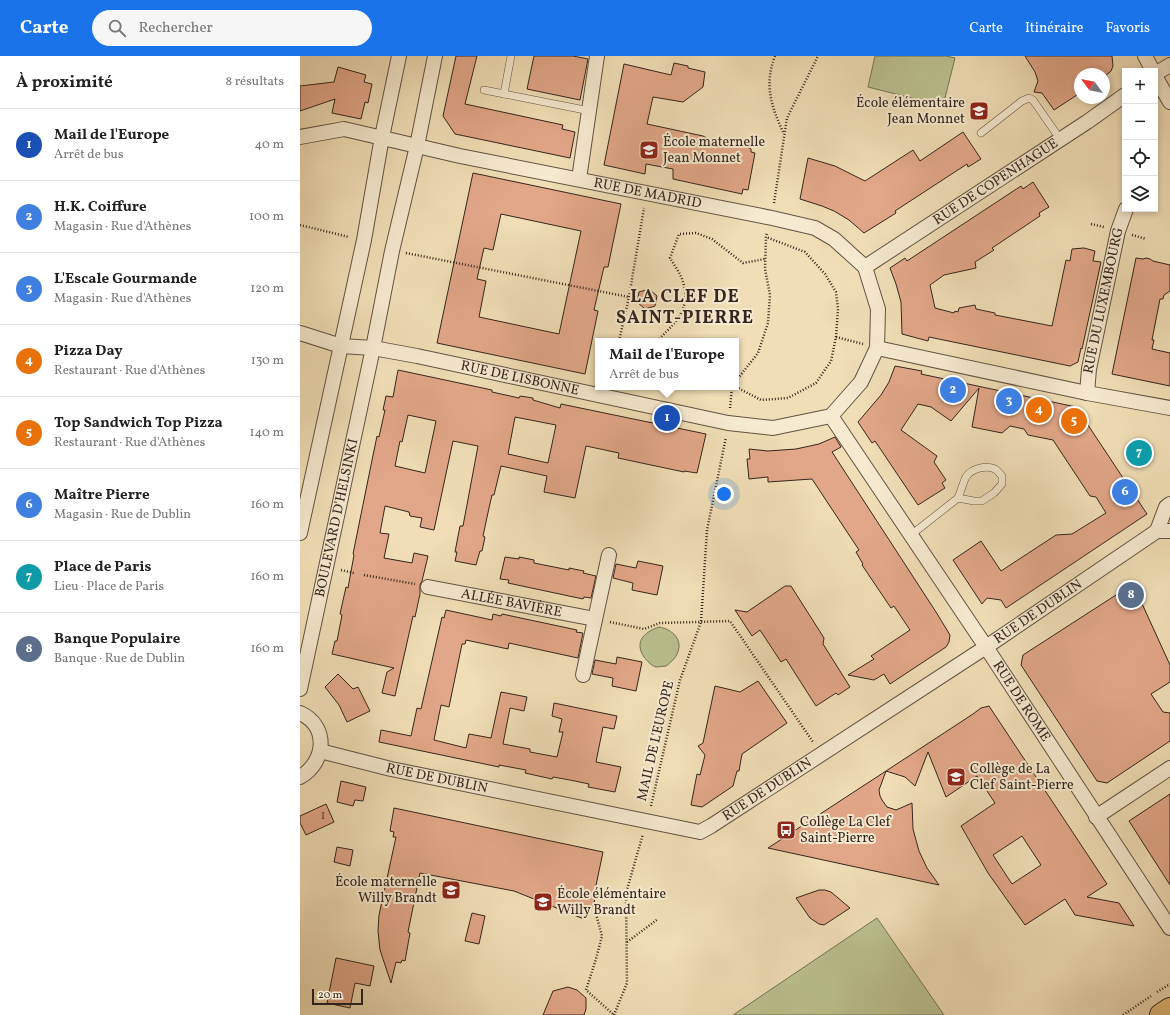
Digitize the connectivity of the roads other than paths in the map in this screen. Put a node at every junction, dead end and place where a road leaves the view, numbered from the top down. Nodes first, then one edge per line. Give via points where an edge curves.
1 (399, 56) edge
2 (435, 56) edge
3 (511, 56) edge
4 (597, 56) edge
5 (1145, 56) edge
6 (1170, 65) edge
7 (1151, 68) edge
8 (1158, 73) edge
9 (1158, 80) edge
10 (484, 90) dead end
11 (504, 94) junction
12 (1122, 97) edge
13 (1170, 102) edge
14 (590, 111) junction
15 (981, 133) dead end
16 (300, 137) edge
17 (382, 137) junction
18 (1060, 139) junction
19 (417, 146) junction
20 (579, 179) junction
21 (1125, 212) edge
22 (865, 267) junction
23 (300, 333) edge
24 (341, 346) junction
25 (373, 348) junction
26 (877, 348) junction
27 (1087, 393) junction
28 (1170, 408) edge
29 (831, 416) junction
30 (958, 498) junction
31 (1170, 504) edge
32 (1163, 531) edge
33 (300, 533) edge
34 (911, 535) junction
35 (609, 556) dead end
36 (428, 587) road end
37 (595, 619) junction
38 (986, 647) junction
39 (583, 675) dead end
40 (300, 689) edge
41 (300, 712) edge
42 (320, 751) junction
43 (1170, 768) edge
44 (300, 777) edge
45 (1096, 817) junction
46 (1170, 928) edge
47 (1170, 1009) edge
48 (1161, 1015) edge

1 - 17 street
2 - 19 street, BOULEVARD D'HELSINKI
3 - 11 lane
4 - 14 street
5 - 7 street
6 - 8 street
9 - 13 street
10 - 11 lane
11 - 14 lane
12 - 18 street, RUE DE COPENHAGUE
14 - 20 street
15 - 18 lane via 1029,98
16 - 17 street via 344,129
17 - 19 street
17 - 24 street via 364,240
18 - 22 street, RUE DE COPENHAGUE
19 - 20 street, RUE DE MADRID
19 - 25 street, BOULEVARD D'HELSINKI via 392,251
20 - 22 street, RUE DE MADRID via 815,228 834,239
21 - 27 street, RUE DU LUXEMBOURG via 1118,231 1089,369
22 - 26 street via 878,309
23 - 24 street
24 - 25 street
24 - 33 street
25 - 29 street, RUE DE LISBONNE via 728,423 773,428
25 - 40 street, BOULEVARD D'HELSINKI
26 - 27 street
26 - 29 street via 861,382
27 - 28 street
29 - 34 street, RUE DE ROME
30 - 30 lane via 982,501 1002,484 1002,476 995,469 976,469 965,478
30 - 34 lane
31 - 32 street, RUE DE DUBLIN via 1166,506
32 - 38 street, RUE DE DUBLIN
34 - 38 street, RUE DE ROME
35 - 37 street
36 - 37 street, ALLÉE BAVIÈRE
37 - 39 street
38 - 42 street, RUE DE DUBLIN via 700,832 390,769
38 - 45 street, RUE DE ROME
41 - 42 street via 314,723 319,733
42 - 44 street via 314,766
43 - 45 street
45 - 46 street, RUE DE ROME
47 - 48 main road

